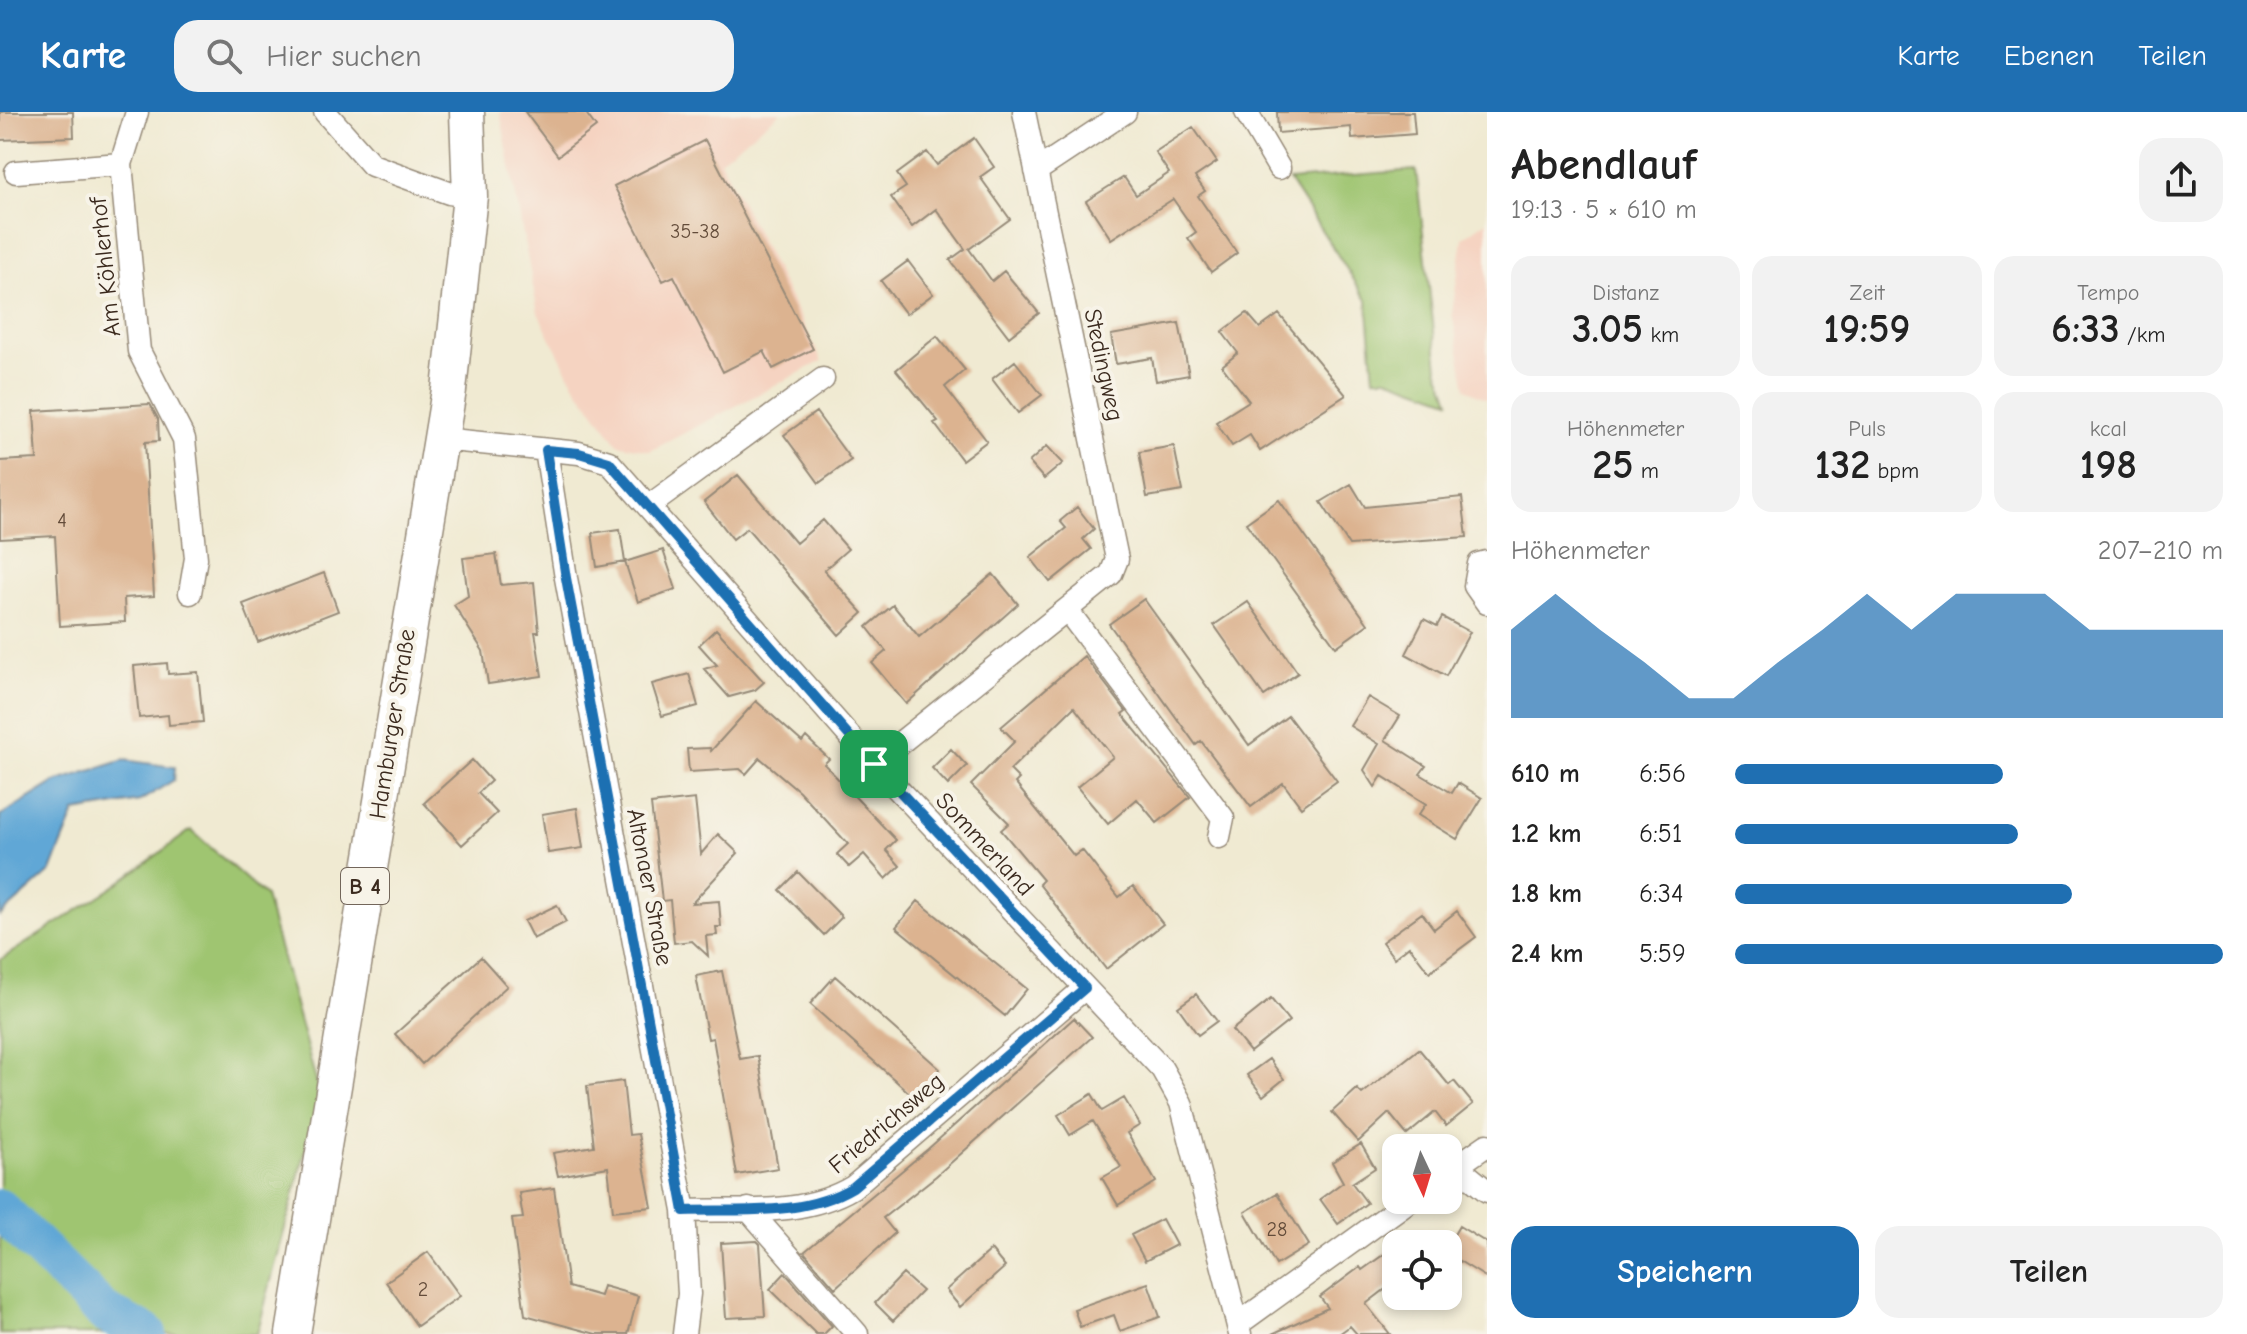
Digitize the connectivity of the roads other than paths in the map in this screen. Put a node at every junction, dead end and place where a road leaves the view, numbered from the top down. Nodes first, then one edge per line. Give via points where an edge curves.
1 (137, 112) edge
2 (325, 112) edge
3 (467, 112) edge
4 (1024, 112) edge
5 (1125, 112) edge
6 (1246, 112) edge
7 (121, 164) junction
8 (1279, 168) dead end
9 (1036, 171) junction
10 (16, 172) dead end
11 (470, 196) junction
12 (823, 379) dead end
13 (441, 439) junction
14 (546, 450) junction
15 (649, 506) junction
16 (1487, 562) edge
17 (190, 593) dead end
18 (1487, 603) edge
19 (1067, 610) junction
20 (874, 764) junction
21 (1219, 837) dead end
22 (1085, 988) junction
23 (1487, 1145) edge
24 (1462, 1162) edge
25 (1462, 1175) edge
26 (1487, 1191) edge
27 (748, 1209) junction
28 (684, 1211) junction
29 (1391, 1214) edge
30 (1239, 1329) edge
31 (293, 1334) edge
32 (684, 1334) edge
33 (857, 1334) edge

1 - 7 street, Am Köhlerhof
2 - 11 street via 372,165
3 - 11 main road, Hamburger Straße / B 4
4 - 9 street, Stedingweg
5 - 9 street
6 - 8 street
7 - 10 street, Am Köhlerhof
7 - 17 street, Am Köhlerhof via 139,351 184,439 196,558
9 - 19 street, Stedingweg via 1117,559 1111,574
11 - 13 main road, Hamburger Straße / B 4
12 - 15 street
13 - 14 street, Sommerland
13 - 31 main road, Hamburger Straße / B 4
14 - 15 street, Sommerland via 609,462
14 - 28 street, Altonaer Straße
15 - 20 street, Sommerland
16 - 18 street via 1479,564 1475,586
19 - 20 street, Stedingweg
19 - 21 street via 1223,818
20 - 22 street, Sommerland
22 - 27 street, Friedrichsweg via 853,1187 801,1208
22 - 30 street, Sommerland via 1162,1069 1181,1103
23 - 24 street
25 - 26 street
27 - 28 street, Friedrichsweg
27 - 33 street
28 - 32 street, Altonaer Straße via 689,1294
29 - 30 street

